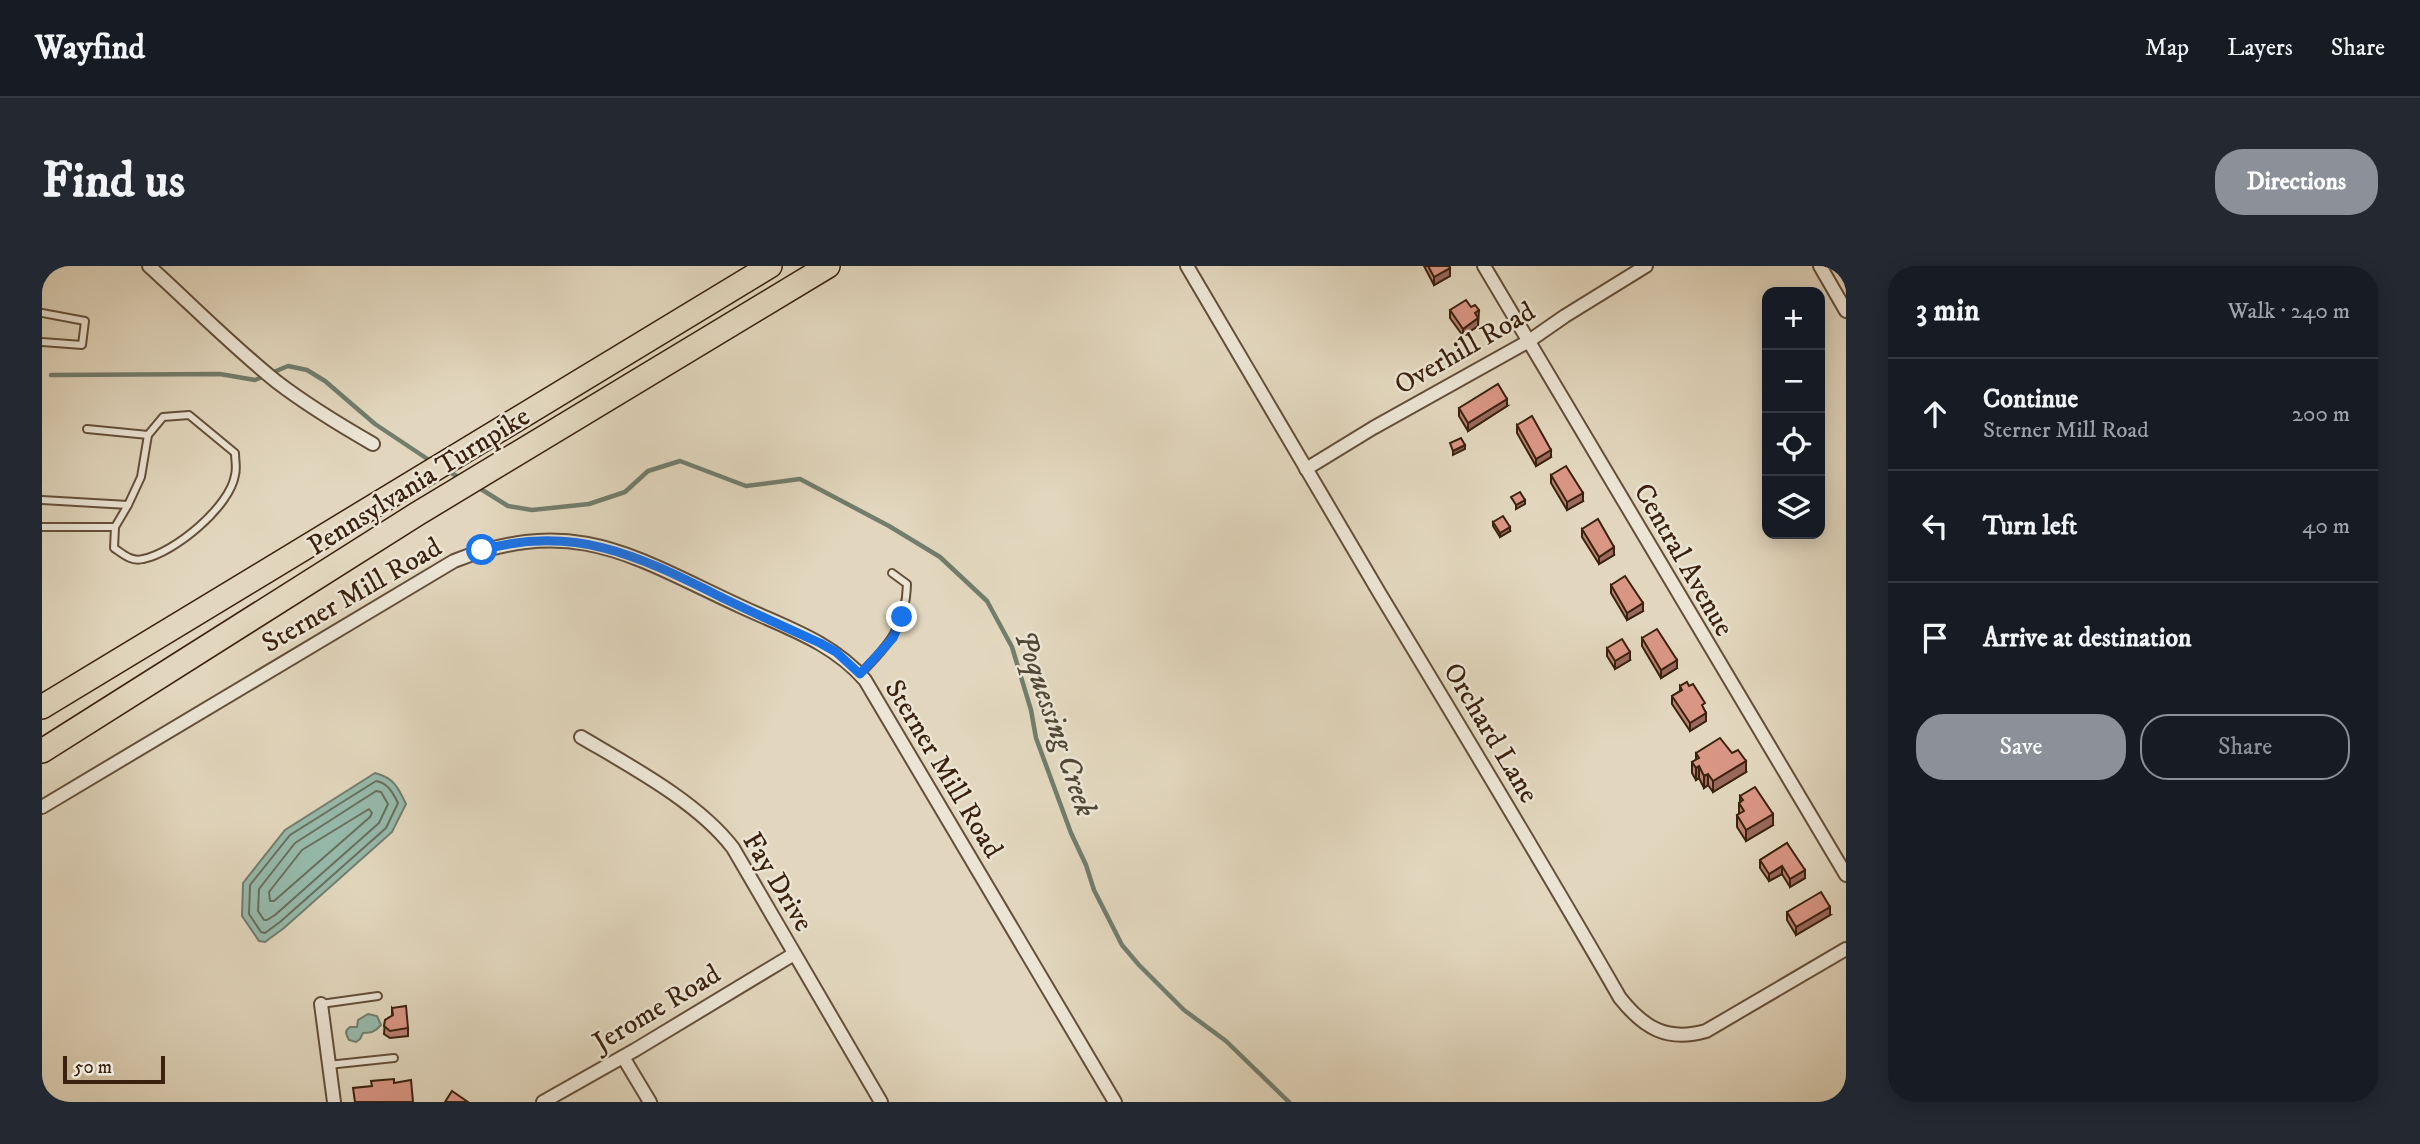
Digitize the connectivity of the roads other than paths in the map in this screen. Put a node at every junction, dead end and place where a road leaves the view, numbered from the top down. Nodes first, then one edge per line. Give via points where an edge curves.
1 (149, 266) edge
2 (770, 266) edge
3 (828, 266) edge
4 (1187, 266) edge
5 (1484, 266) edge
6 (1646, 266) edge
7 (1820, 266) edge
8 (1846, 312) edge
9 (42, 313) edge
10 (1529, 341) junction
11 (42, 342) edge
12 (87, 429) dead end
13 (148, 435) junction
14 (373, 443) dead end
15 (1306, 469) junction
16 (42, 500) edge
17 (128, 505) junction
18 (42, 527) edge
19 (115, 527) junction
20 (892, 573) dead end
21 (860, 674) junction
22 (42, 707) edge
23 (581, 737) dead end
24 (42, 751) edge
25 (42, 807) edge
26 (1846, 875) edge
27 (1846, 949) edge
28 (794, 954) junction
29 (378, 996) dead end
30 (321, 1004) joint
31 (623, 1057) junction
32 (394, 1058) dead end
33 (328, 1065) junction
34 (334, 1102) edge
35 (543, 1102) edge
36 (650, 1102) edge
37 (881, 1102) edge
38 (1113, 1102) edge

1 - 14 street via 278,383
2 - 22 highway, Pennsylvania Turnpike
3 - 24 highway, Pennsylvania Turnpike via 417,514
4 - 15 street, Orchard Lane
5 - 10 street, Central Avenue
6 - 10 street, Overhill Road
7 - 8 street
9 - 11 lane via 85,321 82,345
10 - 15 street, Overhill Road
10 - 26 street, Central Avenue
12 - 13 lane
13 - 17 lane via 141,477
13 - 19 lane via 163,418 189,415 235,453 235,476 221,504 185,540 142,560 127,558 114,548
15 - 27 street, Orchard Lane via 1632,1012 1666,1033 1706,1031
16 - 17 lane
17 - 19 lane
18 - 19 lane
20 - 21 lane via 907,584 902,617 893,638
21 - 25 street, Sterner Mill Road via 820,643 643,559 571,542 513,543 440,568
21 - 38 street, Sterner Mill Road
23 - 28 street, Fay Drive via 650,778 723,835
28 - 31 street, Jerome Road
28 - 37 street, Fay Drive
29 - 30 lane
30 - 33 street
31 - 35 street, Jerome Road
31 - 36 street
32 - 33 lane
33 - 34 street

